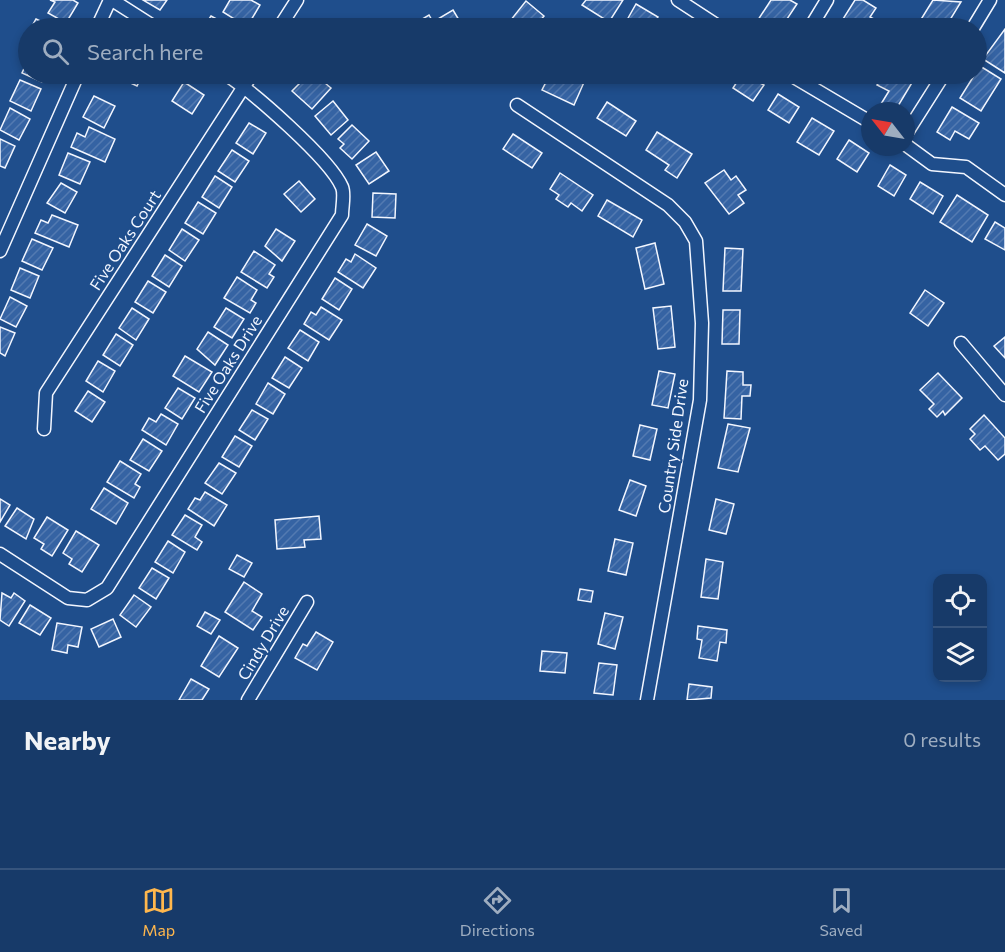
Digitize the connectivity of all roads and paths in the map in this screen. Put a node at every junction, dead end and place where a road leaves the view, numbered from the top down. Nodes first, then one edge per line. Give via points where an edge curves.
1 (111, 0) edge
2 (297, 0) edge
3 (678, 0) edge
4 (827, 0) edge
5 (990, 0) edge
6 (102, 18) edge
7 (140, 18) edge
8 (285, 18) edge
9 (706, 18) edge
10 (816, 18) edge
11 (978, 18) edge
12 (74, 84) edge
13 (241, 84) edge
14 (806, 84) edge
15 (938, 84) edge
16 (244, 86) junction
17 (517, 105) dead end
18 (861, 117) edge
19 (915, 120) edge
20 (915, 152) edge
21 (1005, 195) edge
22 (0, 250) edge
23 (961, 343) dead end
24 (1005, 395) edge
25 (44, 429) dead end
26 (0, 554) edge
27 (306, 602) dead end
28 (248, 700) edge
29 (647, 700) edge

1 - 6 street
1 - 7 street
2 - 8 street
3 - 9 street
4 - 10 street
5 - 11 street
12 - 22 street
13 - 16 street, Five Oaks Drive
14 - 18 street
15 - 19 street
16 - 25 street, Five Oaks Court via 46,393
16 - 26 street, Five Oaks Drive via 319,156 342,188 342,215 107,588 87,600 68,598
17 - 29 street, Country Side Drive via 668,205 696,241 702,322 700,400
20 - 21 street via 932,164 966,167
23 - 24 street
27 - 28 street, Cindy Drive

